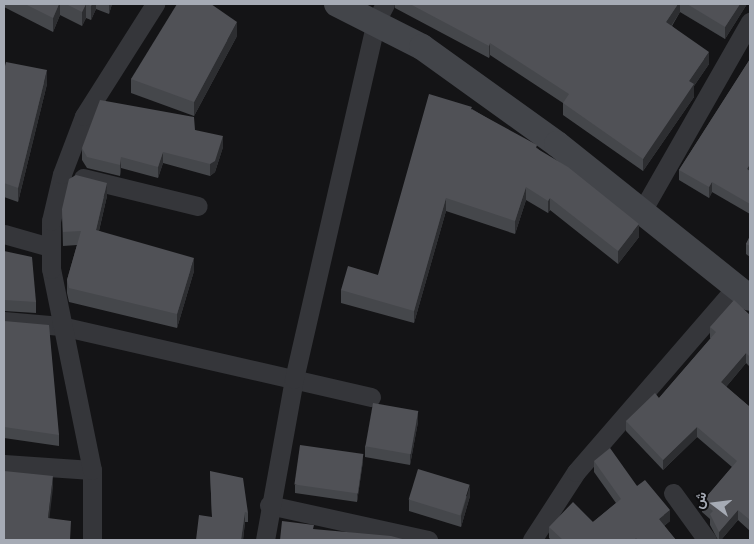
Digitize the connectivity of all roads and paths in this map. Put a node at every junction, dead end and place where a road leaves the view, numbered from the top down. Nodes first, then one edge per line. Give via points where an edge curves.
1 (155, 4) edge
2 (337, 4) edge
3 (380, 13) edge
4 (750, 22) edge
5 (745, 45) edge
6 (62, 174) junction
7 (198, 206) dead end
8 (642, 211) junction
9 (4, 234) edge
10 (50, 247) junction
11 (743, 293) edge
12 (4, 321) edge
13 (61, 326) junction
14 (294, 378) junction
15 (371, 397) dead end
16 (4, 464) edge
17 (92, 470) junction
18 (673, 493) dead end
19 (269, 505) junction
20 (92, 540) edge
21 (265, 540) edge
22 (428, 540) edge
23 (532, 540) edge
24 (707, 540) edge

1 - 6 street via 84,116
2 - 3 street
3 - 8 street
3 - 14 street
4 - 5 street
5 - 8 street
6 - 7 street
6 - 10 street via 51,221
8 - 11 street
9 - 10 street
10 - 13 street
11 - 23 street via 576,472
12 - 13 street
13 - 14 street
13 - 17 street
14 - 15 street
14 - 19 street
16 - 17 street
17 - 20 street
18 - 24 street
19 - 21 street
19 - 22 street

